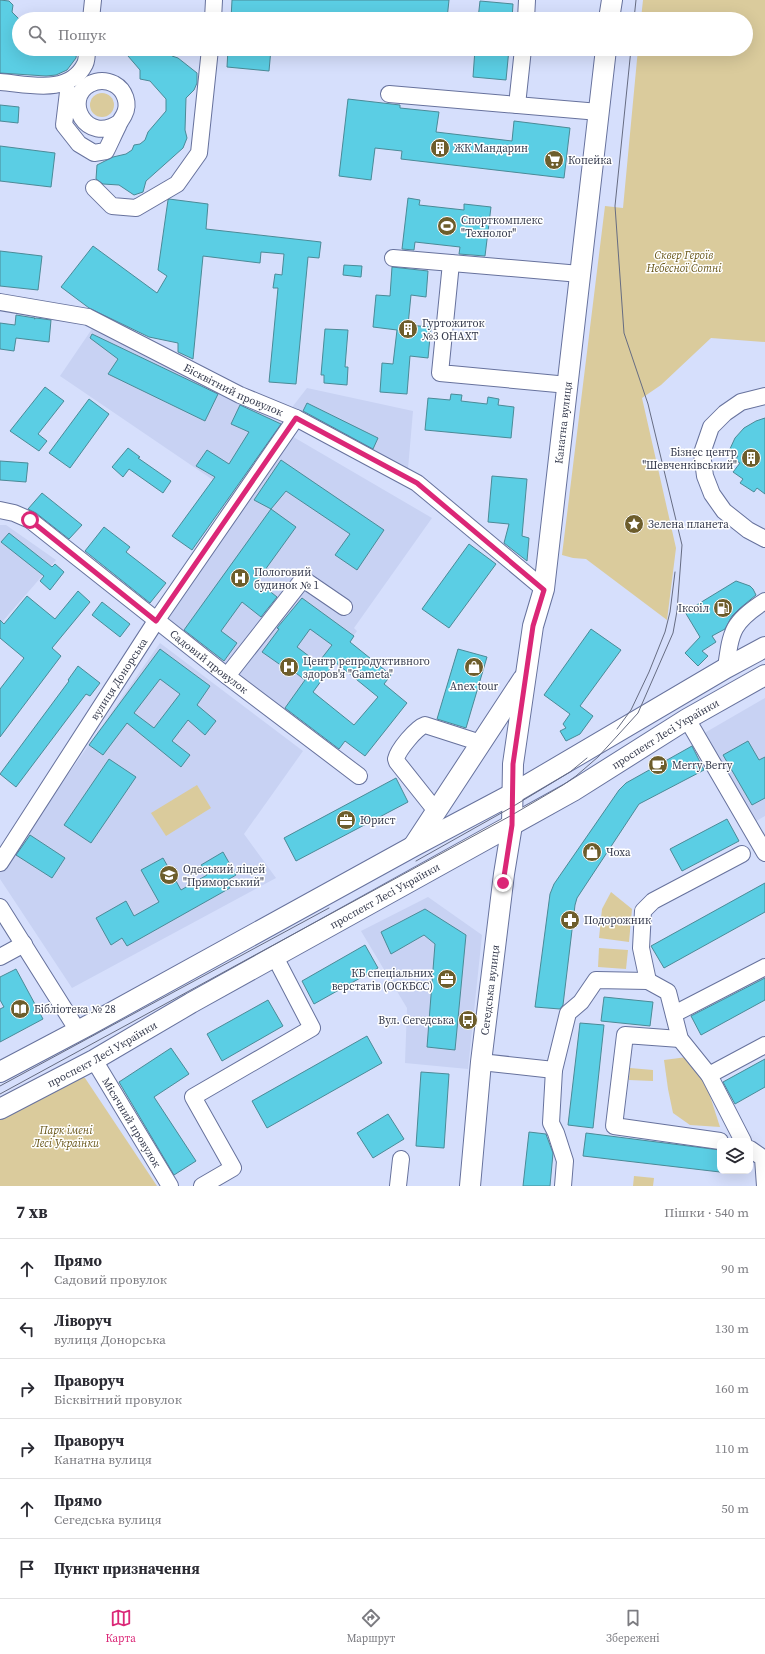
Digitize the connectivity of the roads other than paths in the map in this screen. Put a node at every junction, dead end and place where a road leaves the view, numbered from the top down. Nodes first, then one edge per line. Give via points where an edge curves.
1 (93, 0) edge
2 (214, 0) edge
3 (527, 0) edge
4 (612, 0) edge
5 (92, 12) edge
6 (213, 12) edge
7 (526, 12) edge
8 (610, 12) edge
9 (86, 56) edge
10 (209, 56) edge
11 (522, 56) edge
12 (605, 56) edge
13 (0, 82) edge
14 (64, 88) junction
15 (389, 94) dead end
16 (517, 105) junction
17 (78, 106) junction
18 (599, 112) junction
19 (120, 122) junction
20 (94, 188) dead end
21 (393, 258) dead end
22 (451, 263) junction
23 (580, 274) junction
24 (0, 302) edge
25 (568, 385) junction
26 (765, 396) edge
27 (296, 418) junction
28 (0, 510) edge
29 (765, 529) edge
30 (748, 530) junction
31 (765, 539) edge
32 (544, 590) junction
33 (765, 601) edge
34 (344, 607) dead end
35 (156, 621) junction
36 (765, 647) edge
37 (726, 668) junction
38 (526, 674) junction
39 (765, 675) edge
40 (227, 676) junction
41 (687, 719) junction
42 (481, 743) junction
43 (359, 776) dead end
44 (512, 794) junction
45 (436, 811) junction
46 (512, 825) junction
47 (414, 846) junction
48 (765, 852) edge
49 (742, 854) dead end
50 (0, 863) edge
51 (0, 907) edge
52 (24, 944) junction
53 (0, 957) edge
54 (274, 957) junction
55 (765, 967) edge
56 (648, 981) junction
57 (674, 1014) junction
58 (78, 1031) junction
59 (680, 1039) junction
60 (765, 1045) edge
61 (94, 1060) junction
62 (481, 1062) junction
63 (554, 1070) junction
64 (0, 1072) edge
65 (709, 1075) junction
66 (0, 1109) edge
67 (741, 1138) edge
68 (717, 1141) edge
69 (753, 1151) edge
70 (401, 1159) dead end
71 (170, 1186) edge
72 (202, 1186) edge
73 (398, 1186) edge
74 (470, 1186) edge
75 (563, 1186) edge
76 (765, 1186) edge

1 - 5 street
2 - 6 street
3 - 7 street
4 - 8 main road
9 - 14 street via 86,63 78,75
10 - 20 street via 199,154 177,184 136,208 112,206
11 - 16 street
12 - 18 main road, Канатна вулиця
13 - 14 street
14 - 17 street
14 - 19 street via 64,125 79,144 94,153 106,151
15 - 16 street
16 - 18 street
17 - 19 street via 80,114 89,126 105,129
17 - 19 street via 82,91 87,86 94,82 109,82 122,91 126,99 124,115
18 - 23 main road, Канатна вулиця
21 - 22 street
22 - 23 street
22 - 25 street via 440,373
23 - 25 main road, Канатна вулиця
24 - 27 street, Бісквітний провулок via 88,317 240,395
25 - 32 main road, Канатна вулиця
26 - 30 street via 741,402 725,413 711,427 702,453 712,494 724,511
27 - 32 street, Бісквітний провулок via 417,483
27 - 35 street, вулиця Донорська
28 - 35 street, Садовий провулок via 30,520
29 - 30 street
30 - 31 street
32 - 38 main road, Канатна вулиця via 533,626
33 - 37 street via 738,622 730,640
34 - 40 street via 303,579
35 - 40 street, Садовий провулок
35 - 50 street, вулиця Донорська
36 - 37 main road
37 - 44 main road
38 - 42 main road
38 - 44 main road, Канатна вулиця via 513,764
39 - 41 main road, проспект Лесі Українки
40 - 43 street, Садовий провулок
41 - 46 main road, проспект Лесі Українки via 573,791
41 - 48 street
42 - 45 main road
42 - 45 street via 425,725 418,728 399,752 397,762
44 - 46 main road, Сегедська вулиця
44 - 47 main road
45 - 47 main road
46 - 54 main road, проспект Лесі Українки
46 - 62 main road, Сегедська вулиця
47 - 58 main road
49 - 56 street via 653,901 643,911 641,948
51 - 52 street
52 - 53 street
52 - 58 street
54 - 61 main road, проспект Лесі Українки
54 - 72 street via 312,1028 193,1097 233,1168
55 - 57 street
56 - 57 street via 668,992
56 - 63 street via 596,980 581,1002 568,1013
57 - 59 street
58 - 64 main road
59 - 65 street
59 - 68 street via 625,1035 614,1126
60 - 65 street
61 - 66 main road, проспект Лесі Українки
61 - 71 street, Місячний провулок
62 - 63 street
62 - 74 main road, Сегедська вулиця
63 - 75 street via 551,1122 565,1161
65 - 67 street
69 - 76 street via 764,1158
70 - 73 street

